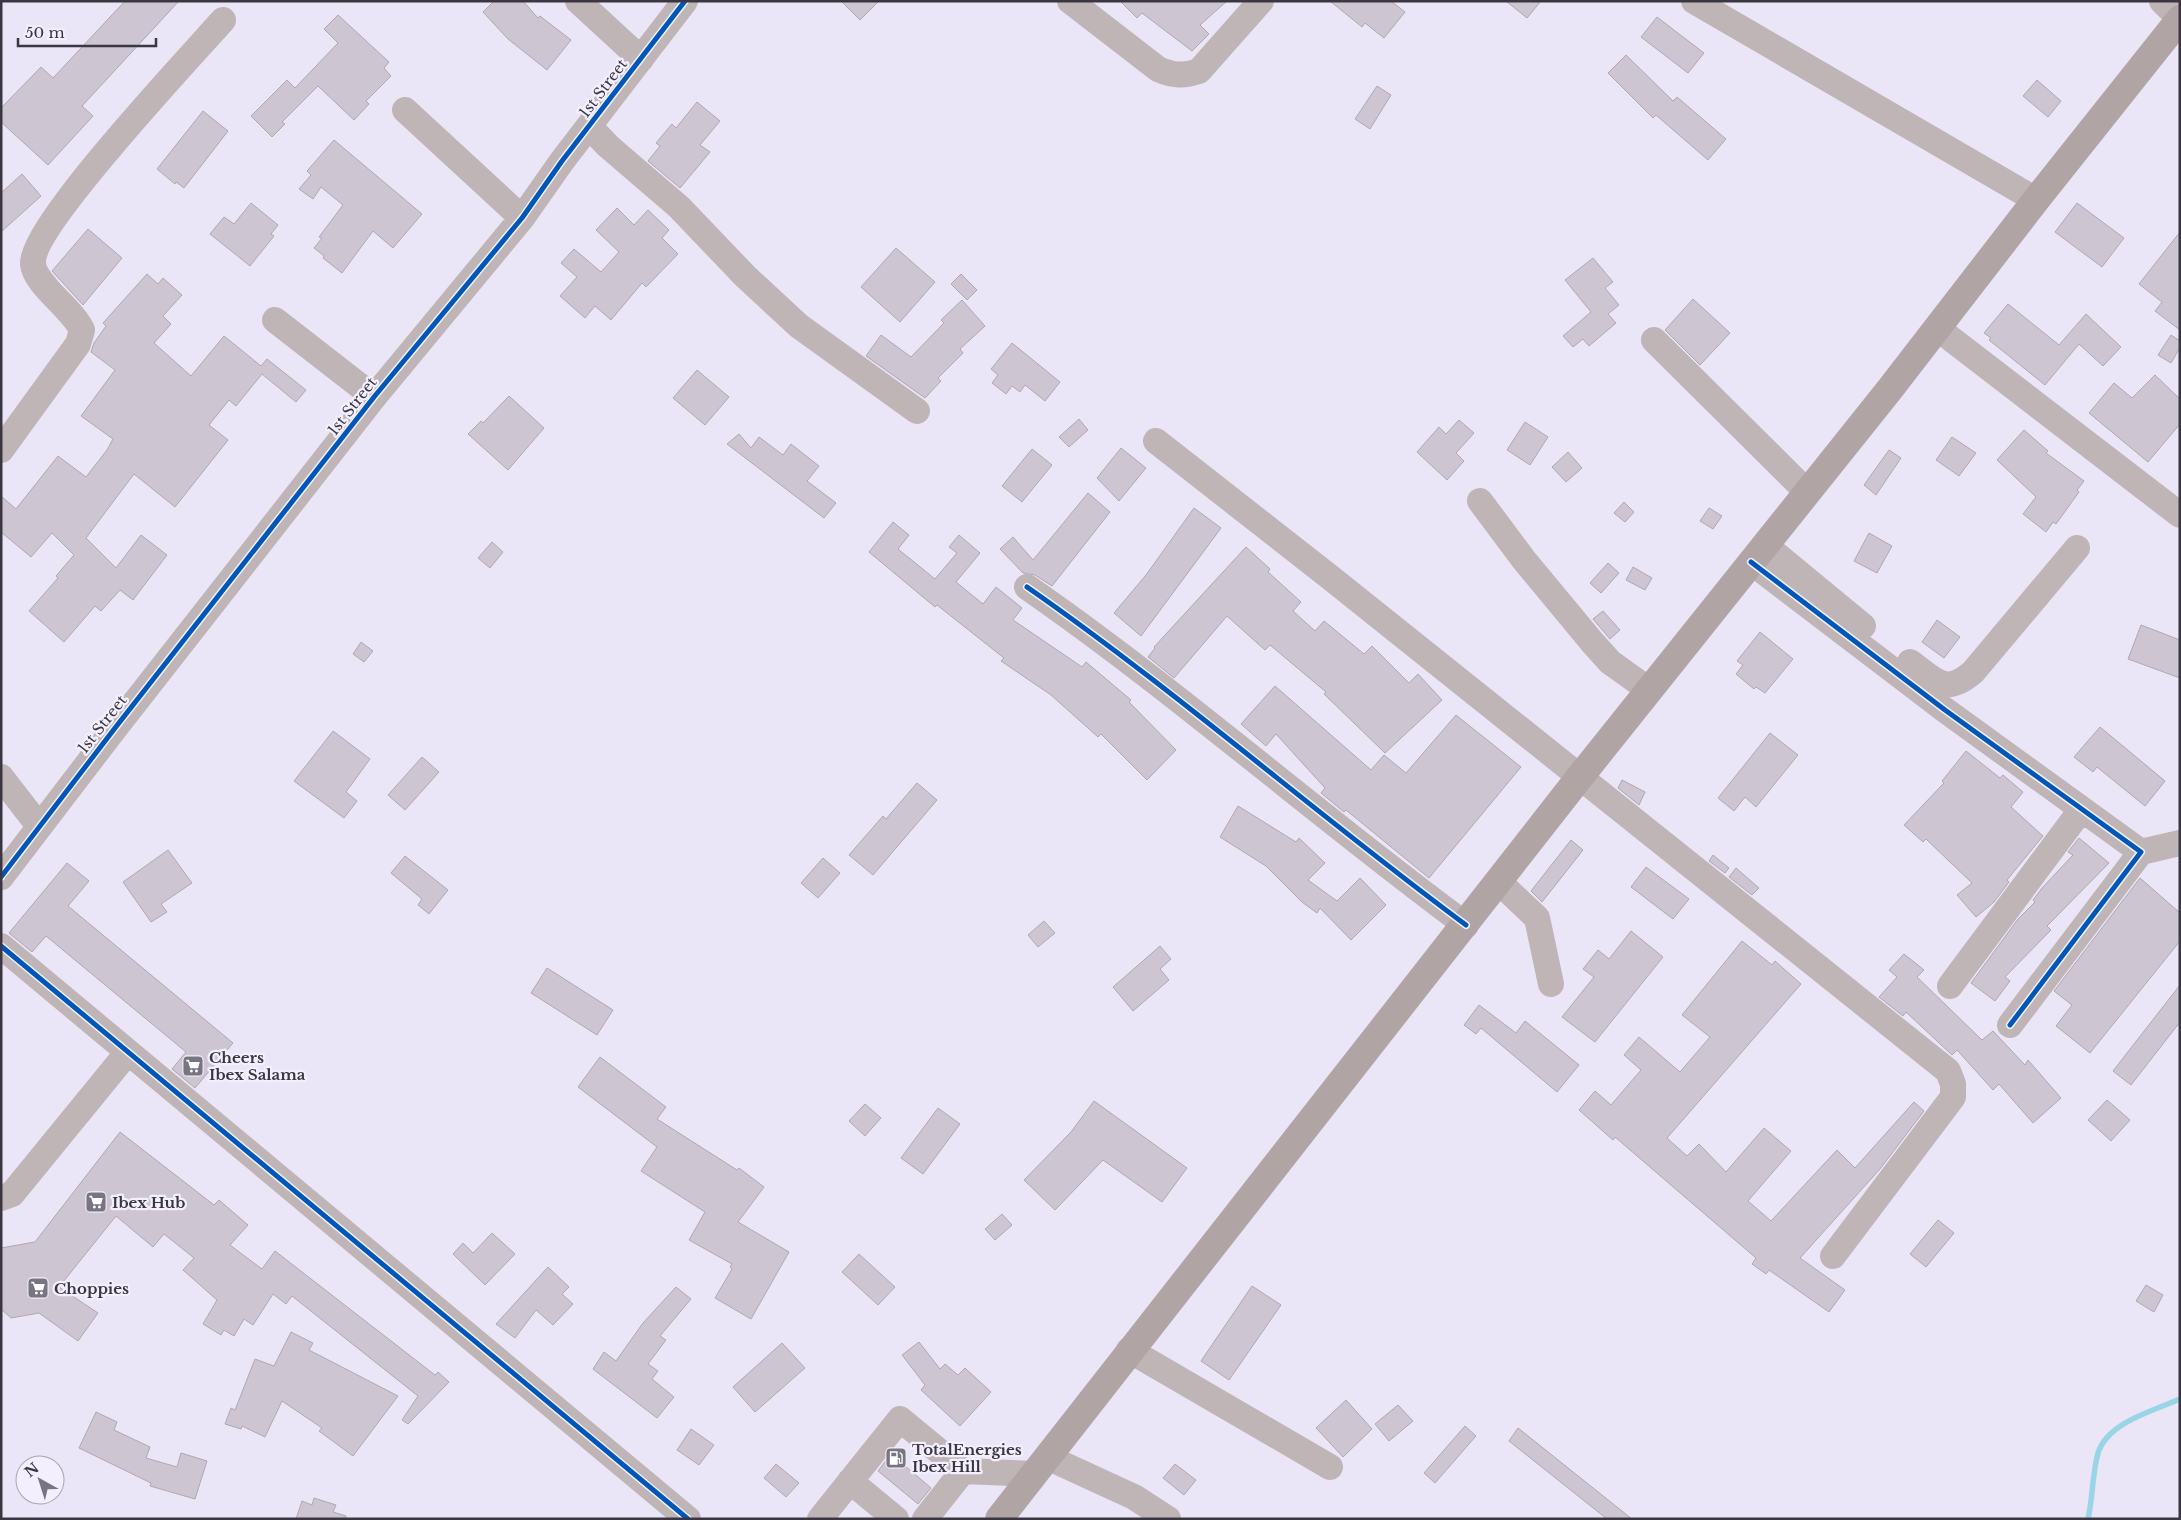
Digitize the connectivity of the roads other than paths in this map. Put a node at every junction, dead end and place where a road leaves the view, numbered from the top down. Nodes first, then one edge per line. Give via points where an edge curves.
1 (578, 1) edge
2 (685, 1) edge
3 (1070, 1) edge
4 (1261, 1) edge
5 (1694, 1) edge
6 (2162, 1) edge
7 (2180, 19) edge
8 (222, 20) dead end
9 (641, 59) junction
10 (405, 110) dead end
11 (589, 126) junction
12 (2036, 200) junction
13 (522, 218) junction
14 (275, 320) dead end
15 (1937, 328) junction
16 (1654, 340) dead end
17 (374, 397) junction
18 (917, 411) dead end
19 (1156, 441) dead end
20 (1, 450) edge
21 (1807, 492) junction
22 (1480, 502) dead end
23 (2180, 515) edge
24 (2077, 548) dead end
25 (1758, 554) junction
26 (1027, 587) dead end
27 (1649, 690) junction
28 (1, 777) edge
29 (1579, 778) junction
30 (2081, 810) junction
31 (39, 826) junction
32 (2180, 843) edge
33 (2141, 852) junction
34 (1, 877) edge
35 (1499, 882) junction
36 (1466, 925) junction
37 (1, 946) edge
38 (1551, 984) dead end
39 (1950, 986) dead end
40 (2010, 1025) dead end
41 (128, 1052) junction
42 (1, 1198) edge
43 (1833, 1256) dead end
44 (1129, 1350) junction
45 (1040, 1466) junction
46 (1330, 1467) dead end
47 (963, 1471) junction
48 (850, 1482) junction
49 (688, 1519) edge
50 (820, 1519) edge
51 (896, 1519) edge
52 (925, 1519) edge
53 (999, 1519) edge
54 (1168, 1519) edge

1 - 9 street
2 - 9 street, 1st Street
3 - 4 street via 1158,69 1186,75 1200,71
5 - 12 street
6 - 7 street
7 - 12 main road
8 - 20 street via 66,201 39,242 33,264 40,280 77,318 82,330 78,344
9 - 11 street, 1st Street
10 - 13 street
11 - 13 street, 1st Street
11 - 18 street via 679,207 745,276 799,326
12 - 15 main road
13 - 17 street, 1st Street
14 - 17 street
15 - 21 main road
15 - 23 street
16 - 21 street
17 - 31 street, 1st Street
19 - 29 street
21 - 25 main road
22 - 27 street via 1592,642 1610,662
24 - 25 street via 1973,672 1960,683 1949,686 1934,680
25 - 27 main road
25 - 30 street via 1945,710
26 - 36 street via 1118,652
27 - 29 main road
28 - 31 street
29 - 35 main road
29 - 43 street via 1948,1071 1953,1084 1953,1098
30 - 33 street
30 - 39 street
31 - 34 street, 1st Street
32 - 33 street
33 - 40 street
35 - 36 main road
35 - 38 street via 1537,918
36 - 44 main road
37 - 41 street
41 - 42 street via 12,1194
41 - 49 street
44 - 45 main road
44 - 46 street
45 - 47 street
45 - 53 main road
45 - 54 street via 1134,1497
47 - 48 street via 900,1419
47 - 52 street
48 - 50 street
48 - 51 street

